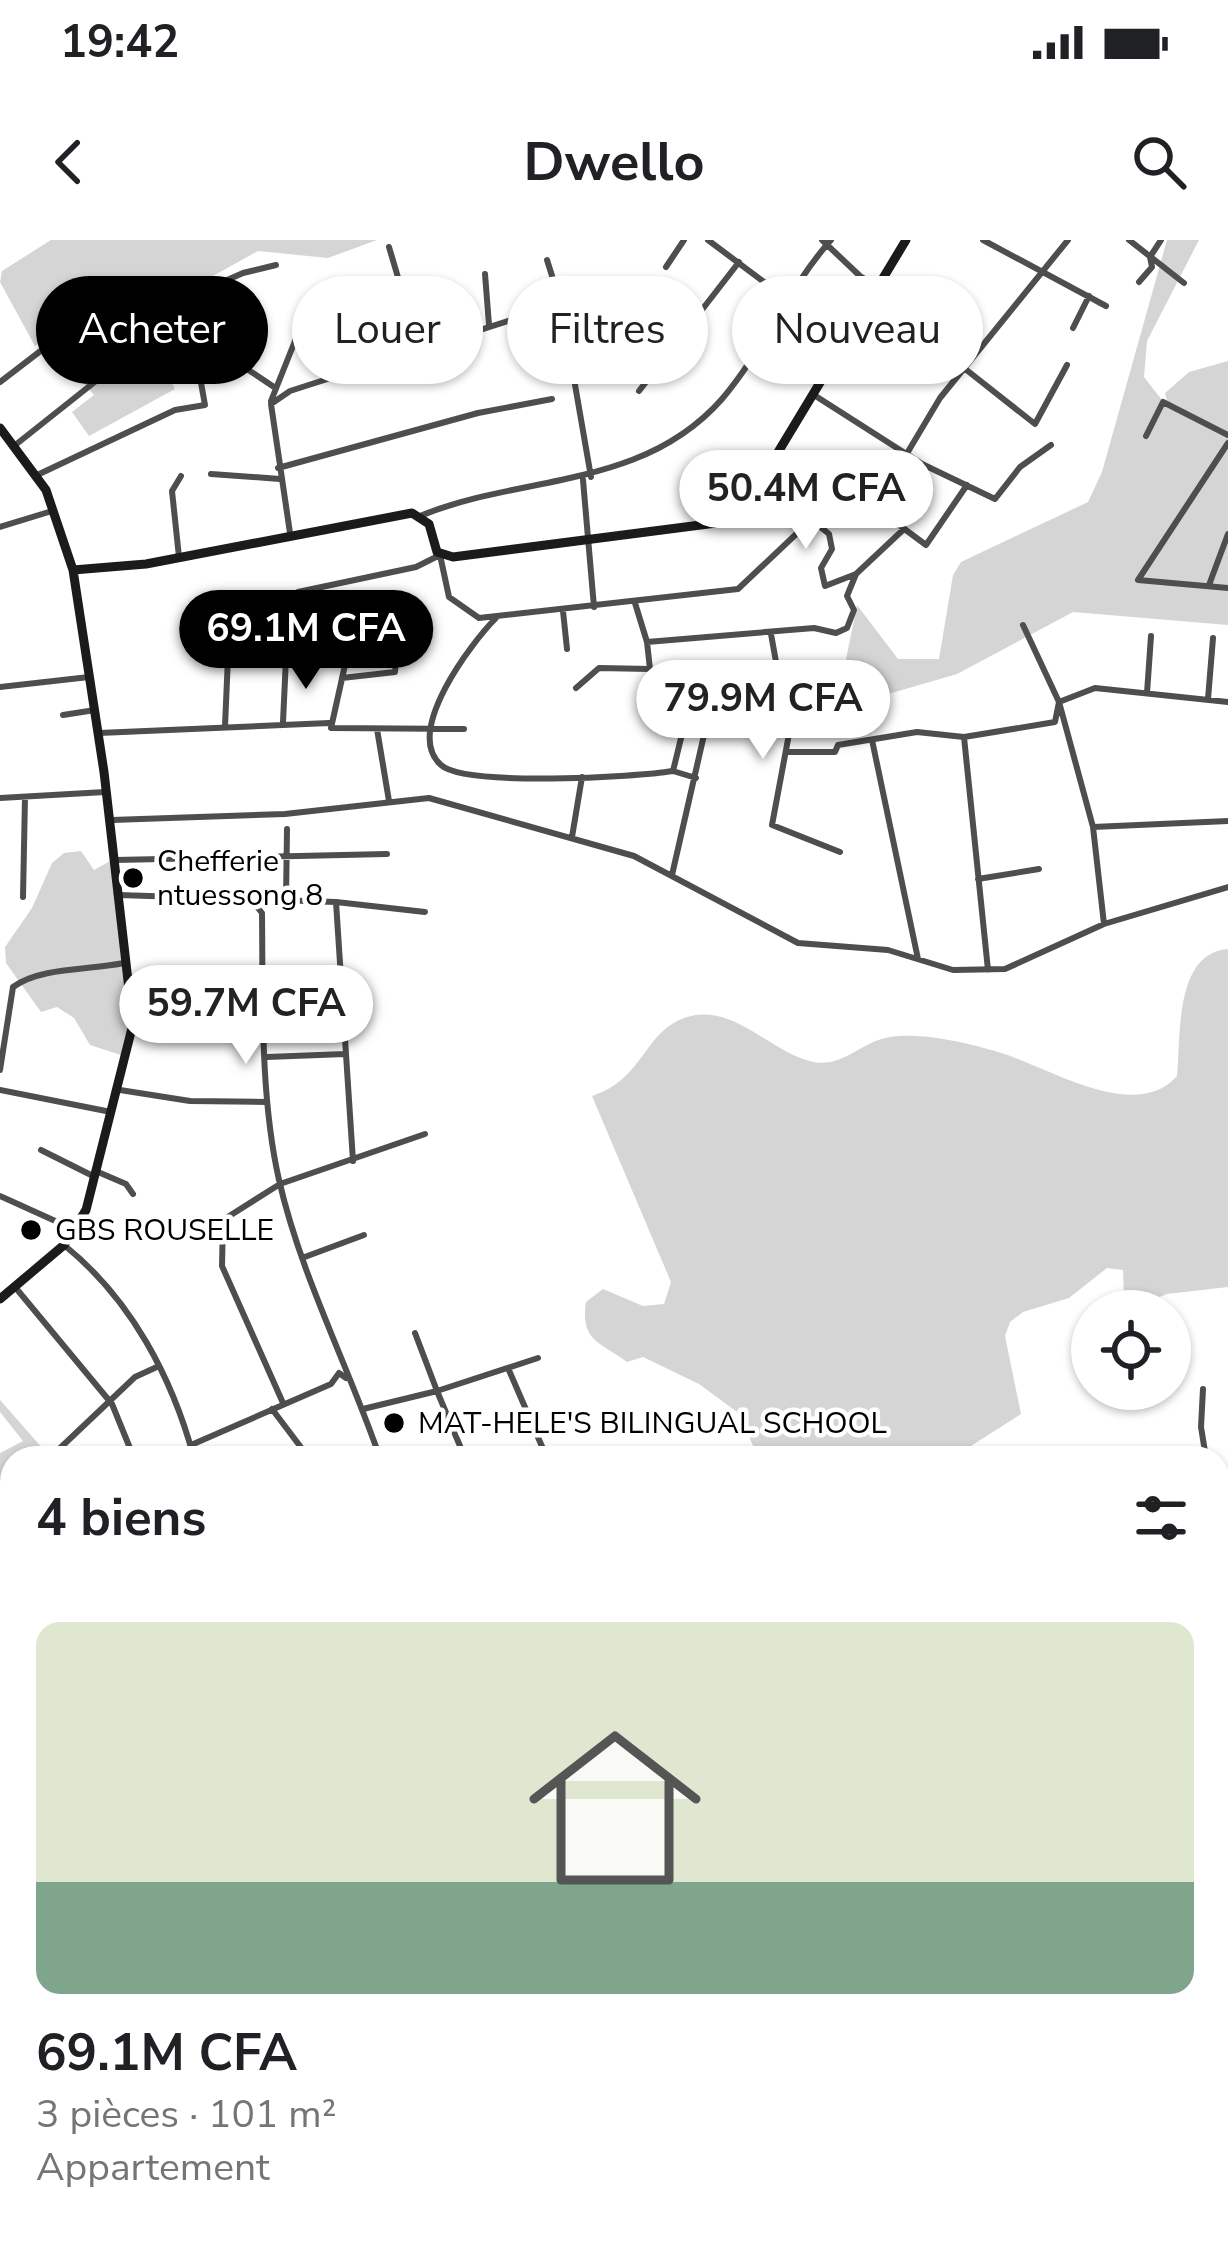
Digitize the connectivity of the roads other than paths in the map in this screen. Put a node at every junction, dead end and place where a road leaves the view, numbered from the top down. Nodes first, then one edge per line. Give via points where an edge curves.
1 (684, 240) edge
2 (708, 240) edge
3 (906, 240) edge
4 (983, 240) edge
5 (1068, 240) edge
6 (1129, 240) edge
7 (1161, 240) edge
8 (827, 242) edge
9 (389, 247) dead end
10 (1150, 257) junction
11 (547, 260) dead end
12 (739, 262) junction
13 (276, 265) dead end
14 (665, 267) dead end
15 (1040, 270) junction
16 (485, 274) dead end
17 (552, 276) edge
18 (755, 276) edge
19 (803, 276) edge
20 (866, 276) edge
21 (884, 276) edge
22 (1139, 282) dead end
23 (1184, 283) dead end
24 (1089, 296) junction
25 (708, 305) edge
26 (1106, 306) dead end
27 (507, 320) edge
28 (489, 325) junction
29 (1073, 328) dead end
30 (983, 339) edge
31 (1067, 365) dead end
32 (0, 382) edge
33 (983, 383) edge
34 (92, 384) edge
35 (573, 384) edge
36 (645, 384) edge
37 (732, 384) edge
38 (821, 384) edge
39 (952, 384) edge
40 (274, 387) junction
41 (639, 391) dead end
42 (814, 395) junction
43 (552, 399) dead end
44 (271, 404) junction
45 (0, 428) edge
46 (1145, 436) dead end
47 (1228, 439) edge
48 (1051, 445) dead end
49 (14, 446) junction
50 (778, 452) junction
51 (905, 453) junction
52 (278, 468) junction
53 (211, 474) dead end
54 (35, 476) junction
55 (181, 476) dead end
56 (587, 478) junction
57 (762, 478) junction
58 (280, 479) junction
59 (967, 485) junction
60 (875, 507) junction
61 (55, 509) junction
62 (420, 516) junction
63 (810, 521) junction
64 (0, 527) edge
65 (904, 529) junction
66 (290, 533) junction
67 (1228, 534) edge
68 (588, 544) junction
69 (440, 555) junction
70 (179, 557) junction
71 (73, 570) junction
72 (856, 574) junction
73 (1209, 585) junction
74 (1228, 588) edge
75 (298, 592) dead end
76 (635, 603) junction
77 (594, 608) junction
78 (563, 611) junction
79 (496, 618) junction
80 (1023, 625) dead end
81 (399, 629) dead end
82 (771, 634) junction
83 (1151, 636) dead end
84 (1213, 638) dead end
85 (647, 642) junction
86 (350, 647) dead end
87 (567, 649) dead end
88 (228, 658) dead end
89 (286, 658) dead end
90 (89, 677) junction
91 (341, 678) junction
92 (718, 678) dead end
93 (0, 686) edge
94 (577, 688) dead end
95 (1147, 693) junction
96 (655, 694) dead end
97 (1208, 699) junction
98 (1058, 702) junction
99 (1228, 702) edge
100 (95, 710) junction
101 (63, 716) dead end
102 (283, 722) junction
103 (329, 722) junction
104 (225, 725) junction
105 (434, 725) junction
106 (377, 729) junction
107 (464, 729) dead end
108 (98, 734) junction
109 (964, 737) junction
110 (872, 740) junction
111 (787, 752) junction
112 (673, 771) junction
113 (583, 777) junction
114 (696, 778) junction
115 (105, 792) junction
116 (25, 797) junction
117 (0, 798) edge
118 (389, 801) junction
119 (108, 820) junction
120 (1228, 821) edge
121 (1093, 827) junction
122 (287, 830) dead end
123 (572, 837) junction
124 (840, 852) dead end
125 (387, 854) dead end
126 (289, 856) junction
127 (112, 860) junction
128 (1039, 868) dead end
129 (672, 875) junction
130 (978, 879) junction
131 (1228, 887) edge
132 (116, 896) junction
133 (23, 897) dead end
134 (251, 899) junction
135 (286, 900) junction
136 (336, 902) junction
137 (425, 912) dead end
138 (1104, 924) junction
139 (918, 959) junction
140 (128, 962) junction
141 (988, 970) junction
142 (345, 1054) junction
143 (267, 1057) junction
144 (0, 1070) edge
145 (120, 1090) junction
146 (1, 1092) edge
147 (267, 1102) junction
148 (114, 1113) junction
149 (425, 1134) dead end
150 (40, 1150) dead end
151 (353, 1160) junction
152 (97, 1174) junction
153 (280, 1184) junction
154 (133, 1194) dead end
155 (0, 1196) edge
156 (75, 1230) junction
157 (364, 1234) dead end
158 (64, 1245) junction
159 (302, 1258) junction
160 (15, 1287) junction
161 (0, 1299) edge
162 (415, 1333) dead end
163 (538, 1358) dead end
164 (159, 1366) junction
165 (508, 1367) junction
166 (349, 1380) junction
167 (1203, 1389) dead end
168 (436, 1390) junction
169 (284, 1403) junction
170 (112, 1404) junction
171 (272, 1408) junction
172 (363, 1409) junction
173 (188, 1427) junction
174 (205, 1434) junction
175 (190, 1444) joint
176 (63, 1446) edge
177 (129, 1446) edge
178 (300, 1446) edge
179 (376, 1446) edge
180 (460, 1446) edge
181 (542, 1446) edge
182 (1204, 1446) edge

1 - 14 street
2 - 12 street
3 - 21 street
4 - 15 street
5 - 15 street
6 - 10 street
7 - 10 street
8 - 19 street
8 - 20 street
9 - 40 street via 405,301 299,332
10 - 22 street
10 - 23 street
11 - 17 street
12 - 18 street
12 - 25 street
13 - 32 street via 91,340 64,333
15 - 24 street
15 - 30 street
16 - 28 street
24 - 26 street
24 - 29 street
27 - 28 street
28 - 44 street
31 - 33 street via 1035,424
34 - 49 street
35 - 56 street
36 - 41 street
37 - 56 street via 696,423 649,454
38 - 42 street
39 - 51 street
40 - 44 street
40 - 54 street via 244,367 197,366 206,405 175,410
42 - 50 street
42 - 51 street
43 - 52 street
44 - 52 street
45 - 49 street
46 - 47 street via 1163,402
47 - 73 street via 1138,580
48 - 59 street via 994,499
49 - 54 street
50 - 57 street
50 - 60 street
51 - 59 street
51 - 60 street
52 - 58 street
53 - 58 street
54 - 61 street
55 - 70 street via 172,491
56 - 62 street via 462,499
56 - 68 street
57 - 63 street
57 - 68 street via 748,502 716,523
58 - 66 street
59 - 65 street via 926,545
60 - 65 street
61 - 64 street
61 - 71 street
62 - 66 street
62 - 69 street
63 - 72 street via 829,534 832,549 820,568 825,586
63 - 76 street via 738,589
65 - 72 street
66 - 70 street
67 - 73 street
68 - 69 street
68 - 77 street
69 - 75 street
69 - 79 street via 454,604
70 - 71 street
71 - 90 street
72 - 82 street via 847,628
73 - 74 street
76 - 77 street
76 - 85 street
77 - 78 street
78 - 79 street
78 - 87 street
79 - 105 street via 453,669
80 - 98 street
81 - 91 street via 395,672
82 - 85 street
82 - 111 street
83 - 95 street
84 - 97 street
85 - 94 street via 650,669 599,668
86 - 91 street
88 - 104 street
89 - 102 street
90 - 93 street
90 - 100 street
91 - 103 street
92 - 114 street
95 - 97 street
95 - 98 street via 1095,688
96 - 112 street via 682,730
97 - 99 street
98 - 109 street via 1055,722
98 - 121 street
100 - 101 street
100 - 108 street
102 - 103 street
102 - 104 street
103 - 106 street
104 - 108 street
105 - 106 street
105 - 107 street
105 - 113 street via 435,757 457,774
106 - 118 street
108 - 115 street
109 - 110 street via 917,732
109 - 130 street
110 - 111 street via 820,755
110 - 139 street
111 - 124 street via 772,825
112 - 113 street
112 - 114 street
113 - 123 street
114 - 129 street
115 - 116 street
115 - 119 street
116 - 117 street
116 - 133 street
118 - 119 street
118 - 123 street via 429,798
119 - 127 street
120 - 121 street
121 - 138 street
122 - 126 street
123 - 129 street
125 - 126 street
126 - 127 street
126 - 135 street
127 - 132 street
128 - 130 street
129 - 139 street via 798,943
130 - 141 street
131 - 138 street
132 - 134 street
132 - 140 street
134 - 135 street
134 - 143 street via 262,913
135 - 136 street
136 - 137 street
136 - 142 street
138 - 141 street
139 - 141 street
140 - 144 street via 31,974 13,987
140 - 145 street via 133,1024
142 - 143 street
142 - 151 street
143 - 147 street
145 - 147 street
145 - 148 street
146 - 148 street
147 - 153 street
148 - 152 street
149 - 151 street
150 - 152 street
151 - 153 street
152 - 154 street
152 - 156 street
153 - 159 street
153 - 169 street via 223,1220 222,1266
155 - 156 street
156 - 158 street
157 - 159 street
158 - 160 street
158 - 164 street via 109,1286
159 - 166 street
160 - 161 street
160 - 170 street
162 - 168 street
163 - 165 street
164 - 170 street
164 - 173 street
165 - 168 street
165 - 181 street
166 - 169 street via 340,1373
166 - 172 street
167 - 182 street
168 - 172 street
168 - 180 street
169 - 171 street
170 - 176 street
170 - 177 street
171 - 174 street
171 - 178 street
172 - 179 street
173 - 174 street
173 - 175 street
174 - 175 street

